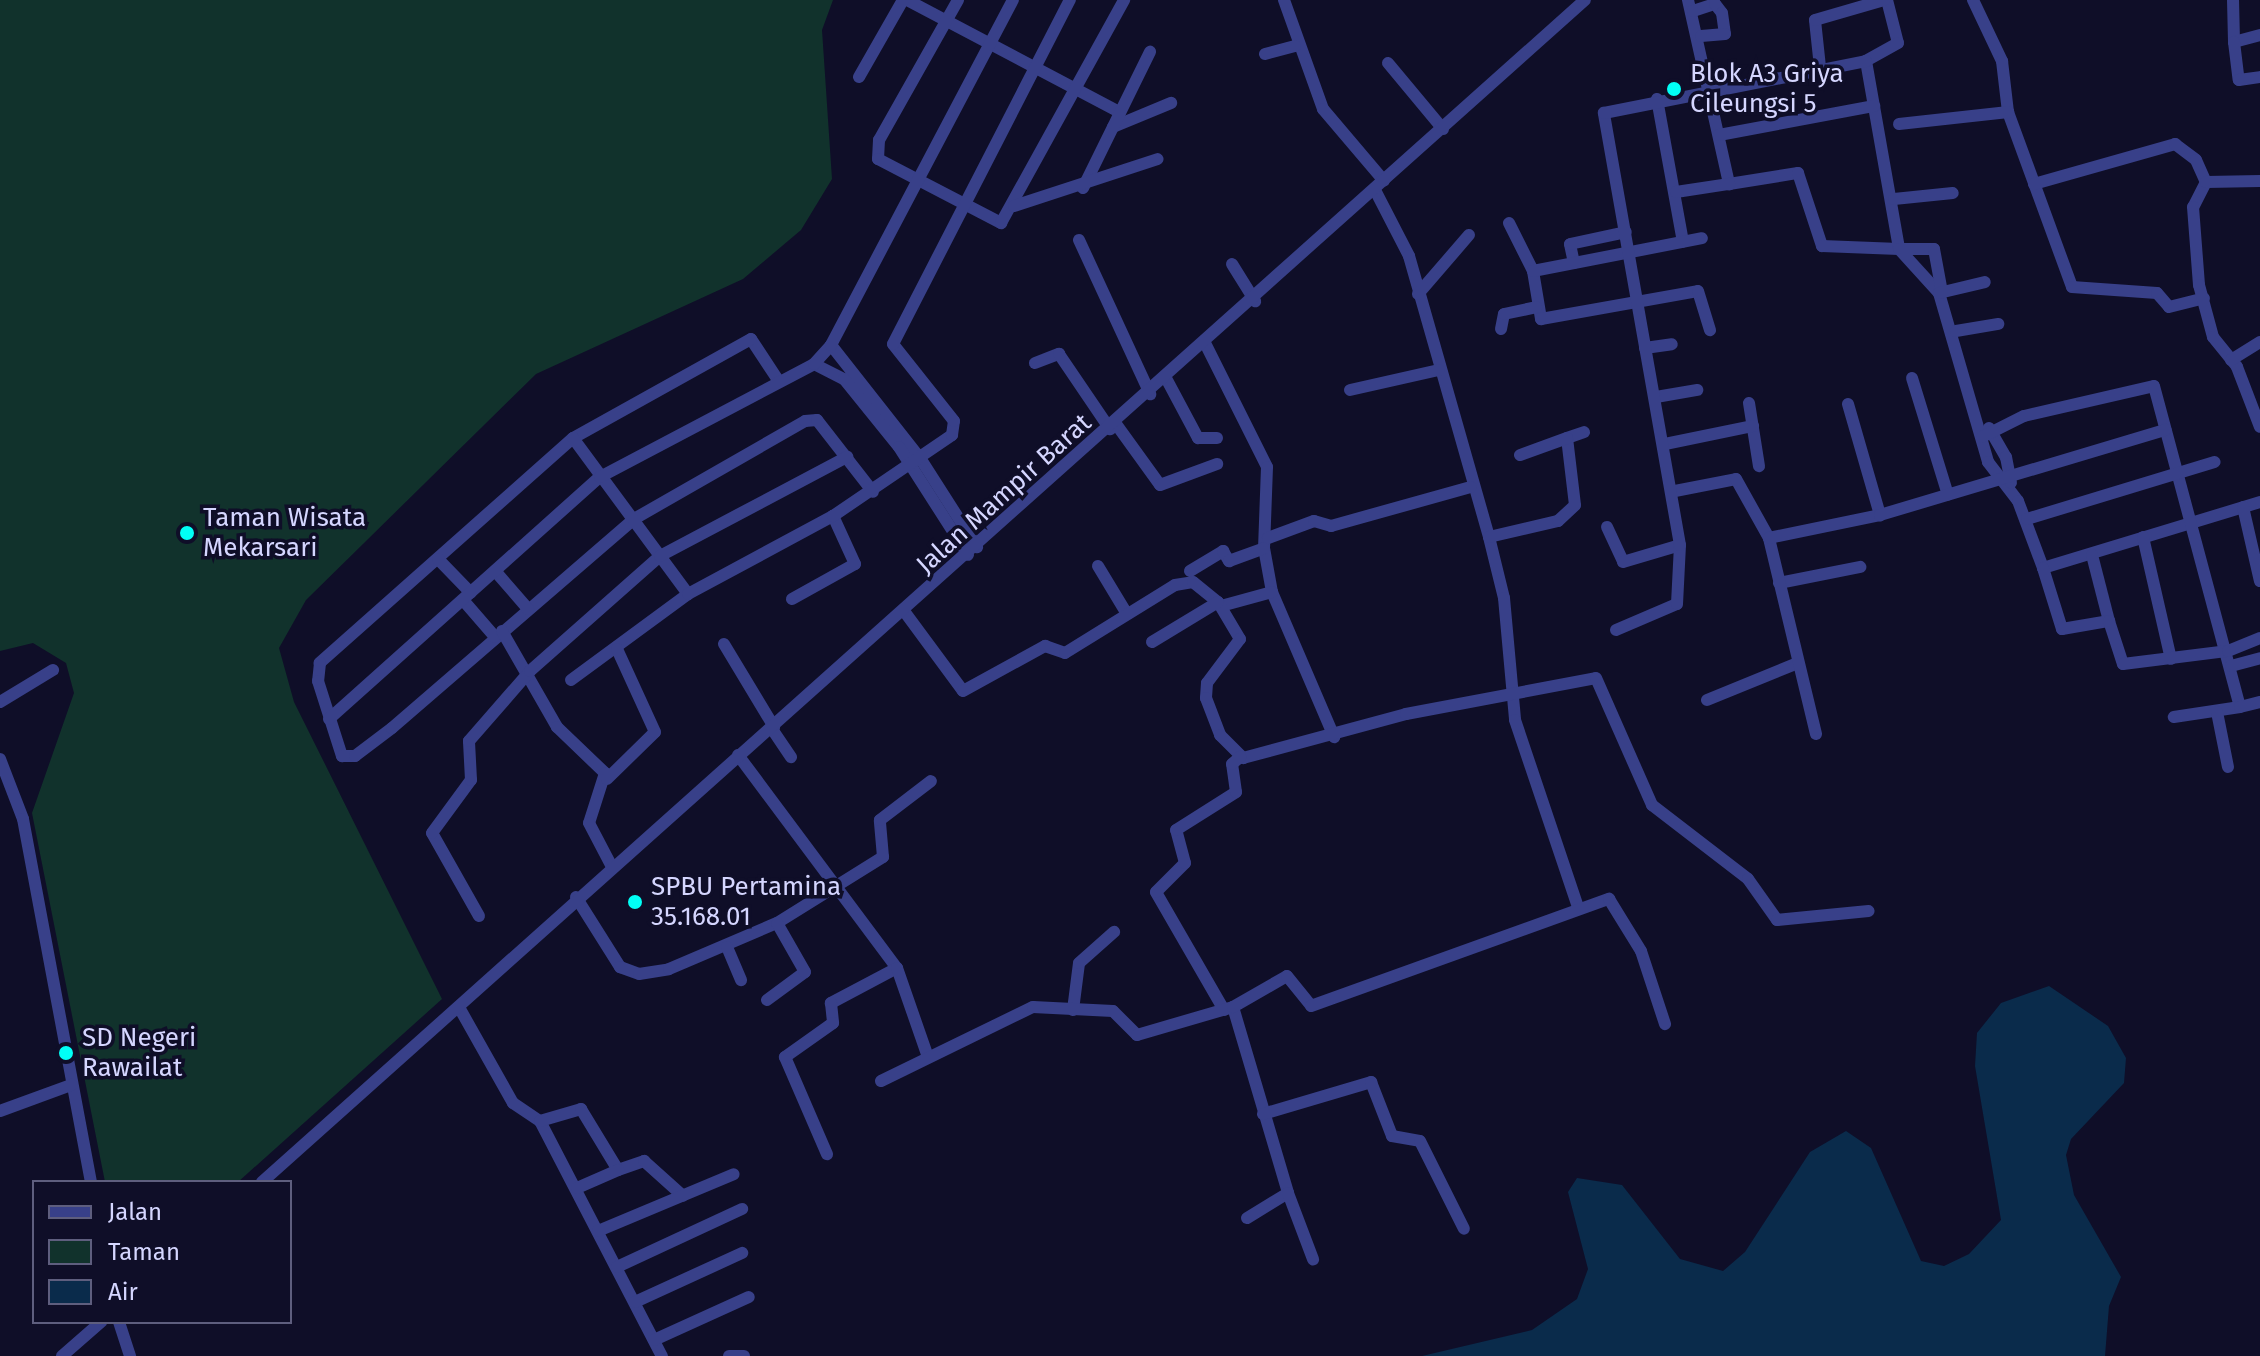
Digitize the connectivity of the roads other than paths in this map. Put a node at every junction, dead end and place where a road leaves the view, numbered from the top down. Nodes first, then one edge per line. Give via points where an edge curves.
1 (905, 0) edge
2 (958, 0) edge
3 (1013, 0) edge
4 (1070, 0) edge
5 (1124, 0) edge
6 (1284, 0) edge
7 (1585, 0) edge
8 (1886, 0) edge
9 (1973, 0) edge
10 (2233, 0) edge
11 (1691, 6) edge
12 (947, 22) junction
13 (2260, 35) edge
14 (1701, 36) junction
15 (2234, 42) junction
16 (990, 44) junction
17 (1295, 46) junction
18 (1150, 52) dead end
19 (1265, 54) dead end
20 (1866, 61) junction
21 (1388, 63) dead end
22 (1034, 67) junction
23 (1820, 67) junction
24 (859, 77) dead end
25 (2260, 77) edge
26 (1076, 89) junction
27 (1710, 89) junction
28 (1657, 99) junction
29 (1171, 103) dead end
30 (1874, 106) junction
31 (1119, 112) junction
32 (2008, 112) junction
33 (1899, 124) dead end
34 (1113, 127) junction
35 (1443, 129) junction
36 (1719, 135) junction
37 (1158, 159) dead end
38 (2260, 181) edge
39 (916, 182) junction
40 (2206, 182) junction
41 (1729, 184) junction
42 (2034, 184) junction
43 (1379, 186) junction
44 (1083, 188) junction
45 (1676, 192) junction
46 (1953, 193) dead end
47 (1894, 199) junction
48 (962, 205) junction
49 (1014, 206) junction
50 (1509, 223) dead end
51 (1626, 232) junction
52 (1469, 235) dead end
53 (1702, 238) dead end
54 (1079, 240) dead end
55 (1683, 242) junction
56 (1899, 249) junction
57 (1630, 252) junction
58 (1574, 263) junction
59 (1232, 264) dead end
60 (1533, 271) junction
61 (1985, 282) dead end
62 (1940, 293) junction
63 (1418, 294) junction
64 (2204, 298) junction
65 (1255, 301) junction
66 (1637, 302) junction
67 (1536, 307) junction
68 (1998, 324) dead end
69 (1501, 329) dead end
70 (1710, 330) dead end
71 (1956, 331) junction
72 (2260, 342) edge
73 (1672, 344) dead end
74 (831, 345) junction
75 (1206, 345) junction
76 (1645, 348) junction
77 (2231, 360) junction
78 (1035, 363) dead end
79 (814, 364) junction
80 (1439, 370) junction
81 (847, 375) junction
82 (1912, 378) dead end
83 (778, 380) junction
84 (1167, 380) junction
85 (1350, 390) dead end
86 (1697, 390) dead end
87 (1150, 394) junction
88 (1656, 397) junction
89 (1749, 403) dead end
90 (1848, 404) dead end
91 (1113, 426) junction
92 (1753, 426) junction
93 (2260, 427) edge
94 (2166, 430) junction
95 (1986, 431) junction
96 (1584, 432) dead end
97 (573, 438) junction
98 (1217, 438) dead end
99 (1567, 438) junction
100 (1665, 444) junction
101 (1520, 455) dead end
102 (847, 457) junction
103 (916, 460) junction
104 (2215, 462) dead end
105 (1217, 464) dead end
106 (1759, 466) dead end
107 (600, 477) junction
108 (2181, 477) junction
109 (2008, 482) junction
110 (1471, 487) junction
111 (1675, 491) junction
112 (873, 492) junction
113 (1948, 495) junction
114 (2260, 502) edge
115 (2243, 507) junction
116 (1880, 515) junction
117 (833, 516) junction
118 (634, 519) junction
119 (2027, 519) junction
120 (2193, 522) junction
121 (1607, 527) dead end
122 (1489, 537) junction
123 (2143, 537) junction
124 (1769, 538) junction
125 (1266, 543) junction
126 (1680, 545) junction
127 (973, 551) junction
128 (2092, 555) junction
129 (660, 556) junction
130 (438, 559) junction
131 (1098, 566) dead end
132 (1860, 567) dead end
133 (2043, 568) junction
134 (1190, 571) dead end
135 (496, 572) junction
136 (2260, 581) edge
137 (1779, 583) junction
138 (1272, 592) junction
139 (688, 594) junction
140 (467, 597) junction
141 (792, 599) dead end
142 (1220, 604) junction
143 (528, 609) junction
144 (904, 611) junction
145 (1127, 614) junction
146 (2109, 621) junction
147 (1616, 630) dead end
148 (498, 634) junction
149 (2260, 638) edge
150 (1152, 642) dead end
151 (724, 644) dead end
152 (617, 649) junction
153 (2228, 651) junction
154 (2260, 658) edge
155 (2171, 659) junction
156 (1795, 664) junction
157 (2231, 666) junction
158 (53, 670) dead end
159 (530, 671) junction
160 (571, 680) dead end
161 (1512, 693) junction
162 (1707, 700) dead end
163 (0, 702) edge
164 (2260, 702) edge
165 (2240, 707) junction
166 (2217, 712) junction
167 (2174, 717) dead end
168 (329, 719) junction
169 (773, 728) junction
170 (1816, 734) dead end
171 (1334, 737) junction
172 (738, 755) junction
173 (791, 757) dead end
174 (1240, 757) junction
175 (0, 759) edge
176 (2228, 767) dead end
177 (607, 779) junction
178 (931, 781) dead end
179 (612, 867) junction
180 (832, 885) junction
181 (576, 897) junction
182 (1578, 907) junction
183 (1869, 911) dead end
184 (479, 916) dead end
185 (777, 923) junction
186 (1114, 932) dead end
187 (727, 947) junction
188 (897, 968) junction
189 (741, 980) dead end
190 (767, 1000) dead end
191 (1229, 1008) junction
192 (1073, 1010) junction
193 (455, 1013) junction
194 (1665, 1024) dead end
195 (927, 1054) junction
196 (881, 1081) dead end
197 (71, 1085) junction
198 (0, 1111) edge
199 (1263, 1114) junction
200 (540, 1121) junction
201 (827, 1154) dead end
202 (618, 1170) junction
203 (734, 1174) dead end
204 (91, 1180) edge
205 (264, 1180) edge
206 (577, 1188) junction
207 (1288, 1193) junction
208 (683, 1196) junction
209 (742, 1209) dead end
210 (1247, 1218) dead end
211 (1464, 1229) dead end
212 (598, 1231) junction
213 (742, 1253) dead end
214 (1313, 1259) dead end
215 (617, 1267) junction
216 (749, 1297) dead end
217 (635, 1302) junction
218 (99, 1324) edge
219 (121, 1327) edge
220 (654, 1340) junction
221 (62, 1356) edge
222 (130, 1356) edge
223 (662, 1356) edge
224 (729, 1356) edge
225 (744, 1356) edge

1 - 12 street
1 - 24 street
2 - 12 street
3 - 16 street
4 - 22 street
5 - 26 street
6 - 17 street
7 - 35 street, Jalan Mampir Barat
8 - 20 street via 1898,43
8 - 23 street via 1815,20
9 - 32 street via 2002,61
10 - 15 street
11 - 14 street
11 - 14 street via 1715,4 1722,13 1725,34
12 - 16 street
12 - 39 street via 877,151 882,164
13 - 15 street
14 - 27 street
15 - 25 street via 2239,80
16 - 22 street
16 - 39 street
17 - 19 street
17 - 43 street via 1323,109
18 - 31 street
20 - 23 street
20 - 30 street
21 - 35 street
22 - 26 street
22 - 48 street
23 - 27 street
26 - 31 street
26 - 49 street
27 - 28 street
27 - 36 street
28 - 45 street
28 - 51 street via 1604,113
29 - 34 street
30 - 36 street
30 - 47 street
31 - 34 street
32 - 33 street
32 - 42 street
34 - 44 street
35 - 43 street, Jalan Mampir Barat
36 - 41 street
37 - 44 street
38 - 40 street
39 - 48 street
39 - 74 street
40 - 42 street via 2196,160 2175,144
40 - 64 street via 2193,207 2193,257
41 - 45 street
41 - 56 street via 1798,173 1829,250
42 - 64 street via 2072,287 2157,293 2169,307
43 - 63 street via 1409,256
43 - 65 street, Jalan Mampir Barat
44 - 49 street
45 - 55 street
46 - 47 street
47 - 56 street
48 - 49 street via 1001,223
48 - 103 street via 893,344 954,421 952,435
50 - 60 street
51 - 57 street
51 - 58 street via 1570,244
52 - 63 street
53 - 55 street
54 - 87 street
55 - 57 street
56 - 62 street
56 - 62 street via 1934,249
57 - 58 street
57 - 66 street
58 - 60 street
59 - 65 street
60 - 67 street
61 - 62 street
62 - 71 street
63 - 80 street
64 - 77 street via 2213,337
65 - 75 street, Jalan Mampir Barat
66 - 67 street via 1541,319
66 - 70 street via 1701,291
66 - 76 street
67 - 69 street via 1504,314
68 - 71 street
71 - 95 street
72 - 77 street
73 - 76 street
74 - 79 street
74 - 81 street
75 - 84 street, Jalan Mampir Barat
75 - 125 street via 1267,467
76 - 88 street
77 - 93 street
78 - 91 street via 1059,354
79 - 81 street
79 - 83 street
80 - 85 street
80 - 110 street
81 - 103 street
82 - 113 street
83 - 97 street via 751,339
83 - 107 street
84 - 87 street, Jalan Mampir Barat
84 - 98 street via 1198,438
86 - 88 street
87 - 91 street, Jalan Mampir Barat
88 - 100 street
89 - 92 street
90 - 116 street
91 - 105 street via 1160,485
91 - 127 street, Jalan Mampir Barat
92 - 100 street
92 - 106 street
94 - 95 street via 2147,383
94 - 108 street
94 - 109 street
95 - 109 street
96 - 99 street
97 - 107 street
97 - 130 street
99 - 101 street
99 - 122 street via 1578,491 1568,515
100 - 111 street
102 - 112 street
102 - 118 street via 810,419
102 - 129 street
103 - 112 street
103 - 127 street
104 - 108 street
107 - 118 street
107 - 135 street
108 - 119 street
108 - 120 street
109 - 113 street
109 - 119 street
110 - 122 street
110 - 125 street via 1331,526 1314,521
111 - 124 street via 1736,479
111 - 126 street
112 - 117 street
113 - 116 street
114 - 115 street
115 - 120 street
115 - 136 street
116 - 124 street
117 - 139 street
117 - 141 street via 855,564
118 - 129 street
118 - 143 street
119 - 133 street
120 - 123 street
120 - 153 street
121 - 126 street via 1623,562
122 - 161 street via 1504,598
123 - 128 street
123 - 155 street
124 - 137 street
125 - 134 street via 1229,561 1223,551
125 - 138 street
126 - 147 street via 1677,604
127 - 144 street, Jalan Mampir Barat
128 - 133 street
128 - 146 street
129 - 139 street
129 - 159 street
130 - 140 street
130 - 168 street via 320,663
131 - 145 street
132 - 137 street
133 - 146 street via 2064,631
135 - 140 street
135 - 143 street
137 - 156 street
138 - 142 street
138 - 171 street
139 - 152 street
140 - 148 street
140 - 168 street
142 - 145 street via 1187,582
142 - 150 street
142 - 174 street via 1239,649 1217,667 1206,698 1220,735
143 - 148 street
144 - 145 street via 963,691 1045,646 1065,653
144 - 169 street, Jalan Mampir Barat
146 - 155 street via 2123,664
148 - 159 street
148 - 168 street via 355,756 342,756
149 - 153 street
151 - 169 street
152 - 160 street
152 - 177 street via 655,732
153 - 155 street
153 - 157 street
154 - 157 street
156 - 162 street
156 - 170 street
157 - 165 street
158 - 163 street
159 - 177 street via 557,727
159 - 184 street via 469,741 471,780 432,833
161 - 171 street
161 - 182 street via 1529,771
161 - 183 street via 1596,678 1652,805 1748,879 1777,920
164 - 165 street
165 - 166 street
166 - 167 street
166 - 176 street
169 - 172 street, Jalan Mampir Barat
169 - 173 street
171 - 174 street
172 - 179 street, Jalan Mampir Barat
172 - 180 street
174 - 191 street via 1232,764 1236,792 1176,830 1185,863 1156,892
175 - 197 street via 23,819
177 - 179 street via 589,823
178 - 180 street via 880,820 883,857
179 - 181 street, Jalan Mampir Barat
180 - 185 street
180 - 188 street
181 - 187 street via 629,973 655,972
181 - 193 street, Jalan Mampir Barat
182 - 191 street via 1311,1006 1287,976
182 - 194 street via 1615,903 1641,951
185 - 187 street
185 - 190 street via 805,972
186 - 192 street via 1079,963
187 - 189 street
188 - 195 street
188 - 201 street via 831,1003 833,1023 785,1057
191 - 192 street via 1137,1035 1113,1011
191 - 199 street
192 - 195 street via 1033,1007
193 - 200 street via 513,1103
193 - 205 street, Jalan Mampir Barat
195 - 196 street
197 - 198 street
197 - 204 street
199 - 207 street
199 - 211 street via 1371,1082 1392,1136 1420,1141
200 - 202 street via 581,1109
200 - 206 street
202 - 206 street
202 - 208 street via 644,1161
203 - 208 street
206 - 212 street
207 - 210 street
207 - 214 street
208 - 212 street
209 - 215 street
212 - 215 street
213 - 217 street
215 - 217 street
216 - 220 street
217 - 220 street
218 - 221 street
219 - 222 street
220 - 223 street
224 - 225 street

